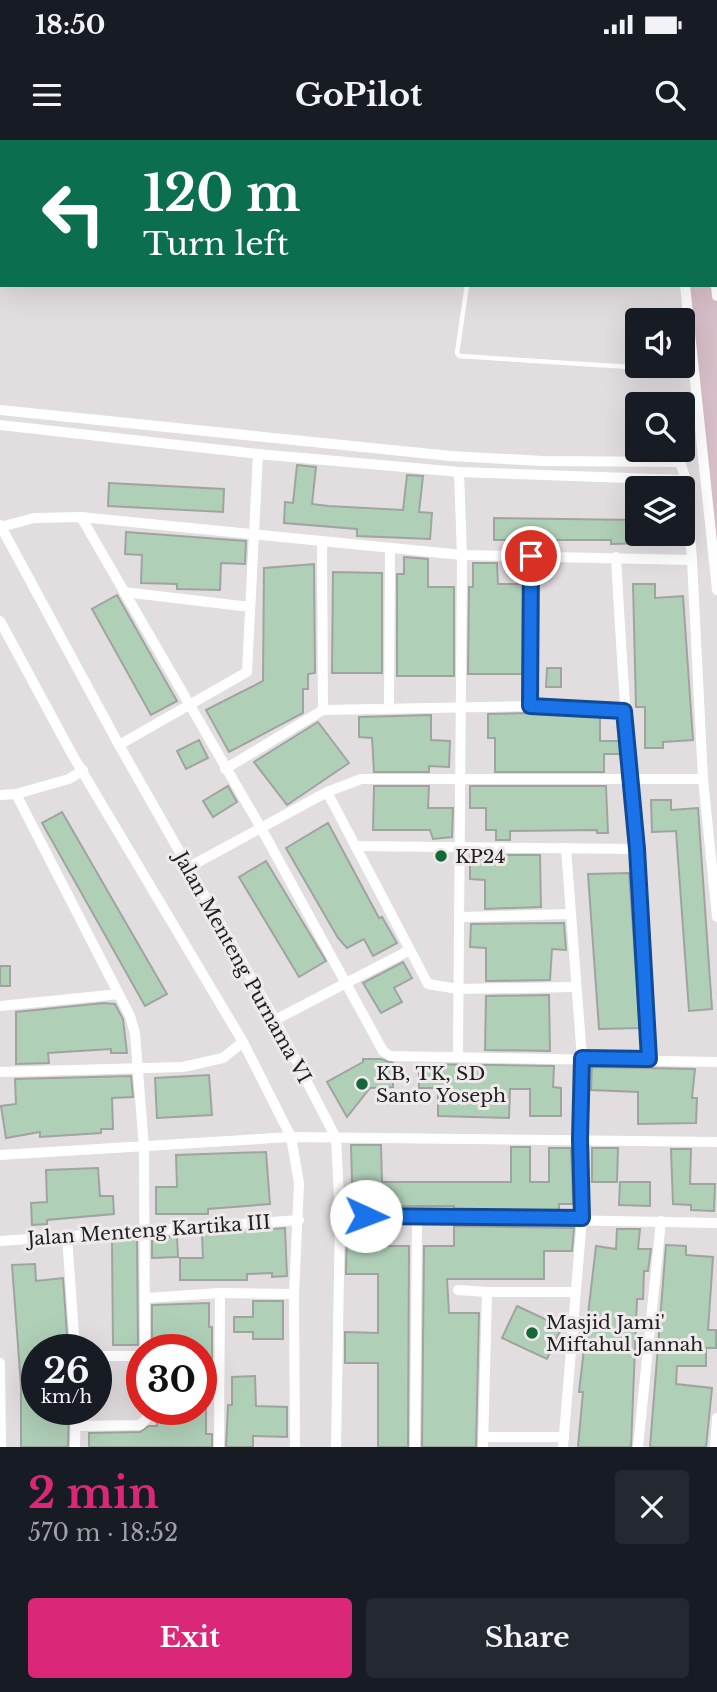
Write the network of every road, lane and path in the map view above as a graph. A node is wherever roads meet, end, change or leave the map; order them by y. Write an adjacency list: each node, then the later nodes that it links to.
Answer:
1 (467, 287): 4 (lane)
2 (685, 287): 3 (street)
3 (687, 308)
4 (625, 367)
5 (695, 378): 22 (street)
6 (0, 410): 10 (street)
7 (0, 425): 8 (street)
8 (258, 454): 9 (street); 14 (street)
9 (459, 472): 11 (street); 18 (street)
10 (685, 476)
11 (625, 478)
12 (81, 517): 13 (street); 14 (street); 23 (street)
13 (1, 526): 32 (street, Jalan Menteng Purnama VI)
14 (251, 534): 15 (street); 24 (street)
15 (322, 542): 17 (street); 30 (street)
16 (691, 546): 21 (street)
17 (390, 548): 18 (street); 29 (street)
18 (462, 555): 19 (street); 26 (street)
19 (531, 556): 20 (street); 27 (street)
20 (616, 557): 21 (street); 31 (street)
21 (692, 560): 37 (street)
22 (717, 590)
23 (124, 592): 24 (street); 28 (street)
24 (250, 607): 28 (street)
25 (0, 621): 34 (street, Jalan Menteng Purnama VI)
26 (460, 706): 27 (street); 29 (street); 35 (street)
27 (530, 706): 31 (street)
28 (188, 707): 32 (street); 33 (street)
29 (389, 708): 30 (street)
30 (323, 710): 33 (street)
31 (624, 711): 36 (street)
32 (119, 745): 46 (street, Jalan Menteng Purnama VI)
33 (225, 769): 41 (street)
34 (83, 770): 39 (street); 57 (street, Jalan Menteng Purnama VI)
35 (460, 777): 36 (street); 38 (street); 43 (street)
36 (628, 778): 37 (street); 45 (street)
37 (703, 779): 49 (street)
38 (327, 792): 41 (street); 42 (street)
39 (16, 794): 40 (street); 54 (street)
40 (0, 795)
41 (261, 828): 46 (street); 51 (street)
42 (355, 846): 43 (street); 50 (street)
43 (459, 848): 44 (street); 48 (street)
44 (566, 848): 45 (street); 47 (street)
45 (637, 849): 60 (street)
46 (190, 867): 56 (street, Jalan Menteng Purnama VI)
47 (570, 914): 48 (street); 52 (street)
48 (460, 917): 53 (street)
49 (717, 917)
50 (408, 951): 51 (street); 53 (street)
51 (346, 986): 56 (street); 58 (street)
52 (576, 987): 53 (street); 59 (street)
53 (458, 989): 58 (street)
54 (119, 994): 55 (street); 62 (street)
55 (0, 1006)
56 (275, 1020): 65 (street, Jalan Menteng Purnama VI)
57 (243, 1042): 62 (street); 64 (street, Jalan Menteng Purnama VI)
58 (458, 1055): 59 (street)
59 (582, 1058): 60 (street); 66 (street)
60 (649, 1059): 61 (street)
61 (717, 1062)
62 (138, 1068): 63 (street); 68 (street)
63 (0, 1072)
64 (295, 1138): 65 (street); 68 (street); 73 (street, Jalan Menteng Purnama VI)
65 (336, 1138): 66 (street); 70 (street, Jalan Menteng Purnama VI)
66 (580, 1139): 67 (street); 72 (street)
67 (717, 1142)
68 (144, 1148): 69 (street); 76 (street)
69 (0, 1154)
70 (340, 1216): 71 (street); 97 (street, Jalan Menteng Purnama VI)
71 (417, 1218): 72 (street); 98 (street)
72 (582, 1218): 74 (street); 81 (street)
73 (299, 1220): 76 (street, Jalan Menteng Kartika III); 83 (street, Jalan Menteng Purnama VI)
74 (661, 1221): 75 (street); 99 (street)
75 (717, 1223)
76 (146, 1230): 77 (street, Jalan Menteng Kartika III); 84 (street)
77 (67, 1236): 78 (street, Jalan Menteng Kartika III); 85 (street)
78 (0, 1241)
79 (458, 1290): 80 (street)
80 (486, 1292): 81 (street); 91 (street)
81 (575, 1292): 92 (street)
82 (220, 1293): 83 (street); 84 (street); 95 (street)
83 (294, 1294): 96 (street, Jalan Menteng Purnama VI)
84 (146, 1298): 86 (street)
85 (74, 1334)
86 (145, 1334)
87 (0, 1363): 93 (street)
88 (717, 1418): 100 (street)
89 (140, 1425): 90 (street)
90 (76, 1426): 94 (street)
91 (484, 1442): 92 (street)
92 (564, 1442)
93 (1, 1447)
94 (75, 1447)
95 (219, 1447)
96 (295, 1447)
97 (336, 1447)
98 (415, 1447)
99 (638, 1447)
100 (715, 1447)

